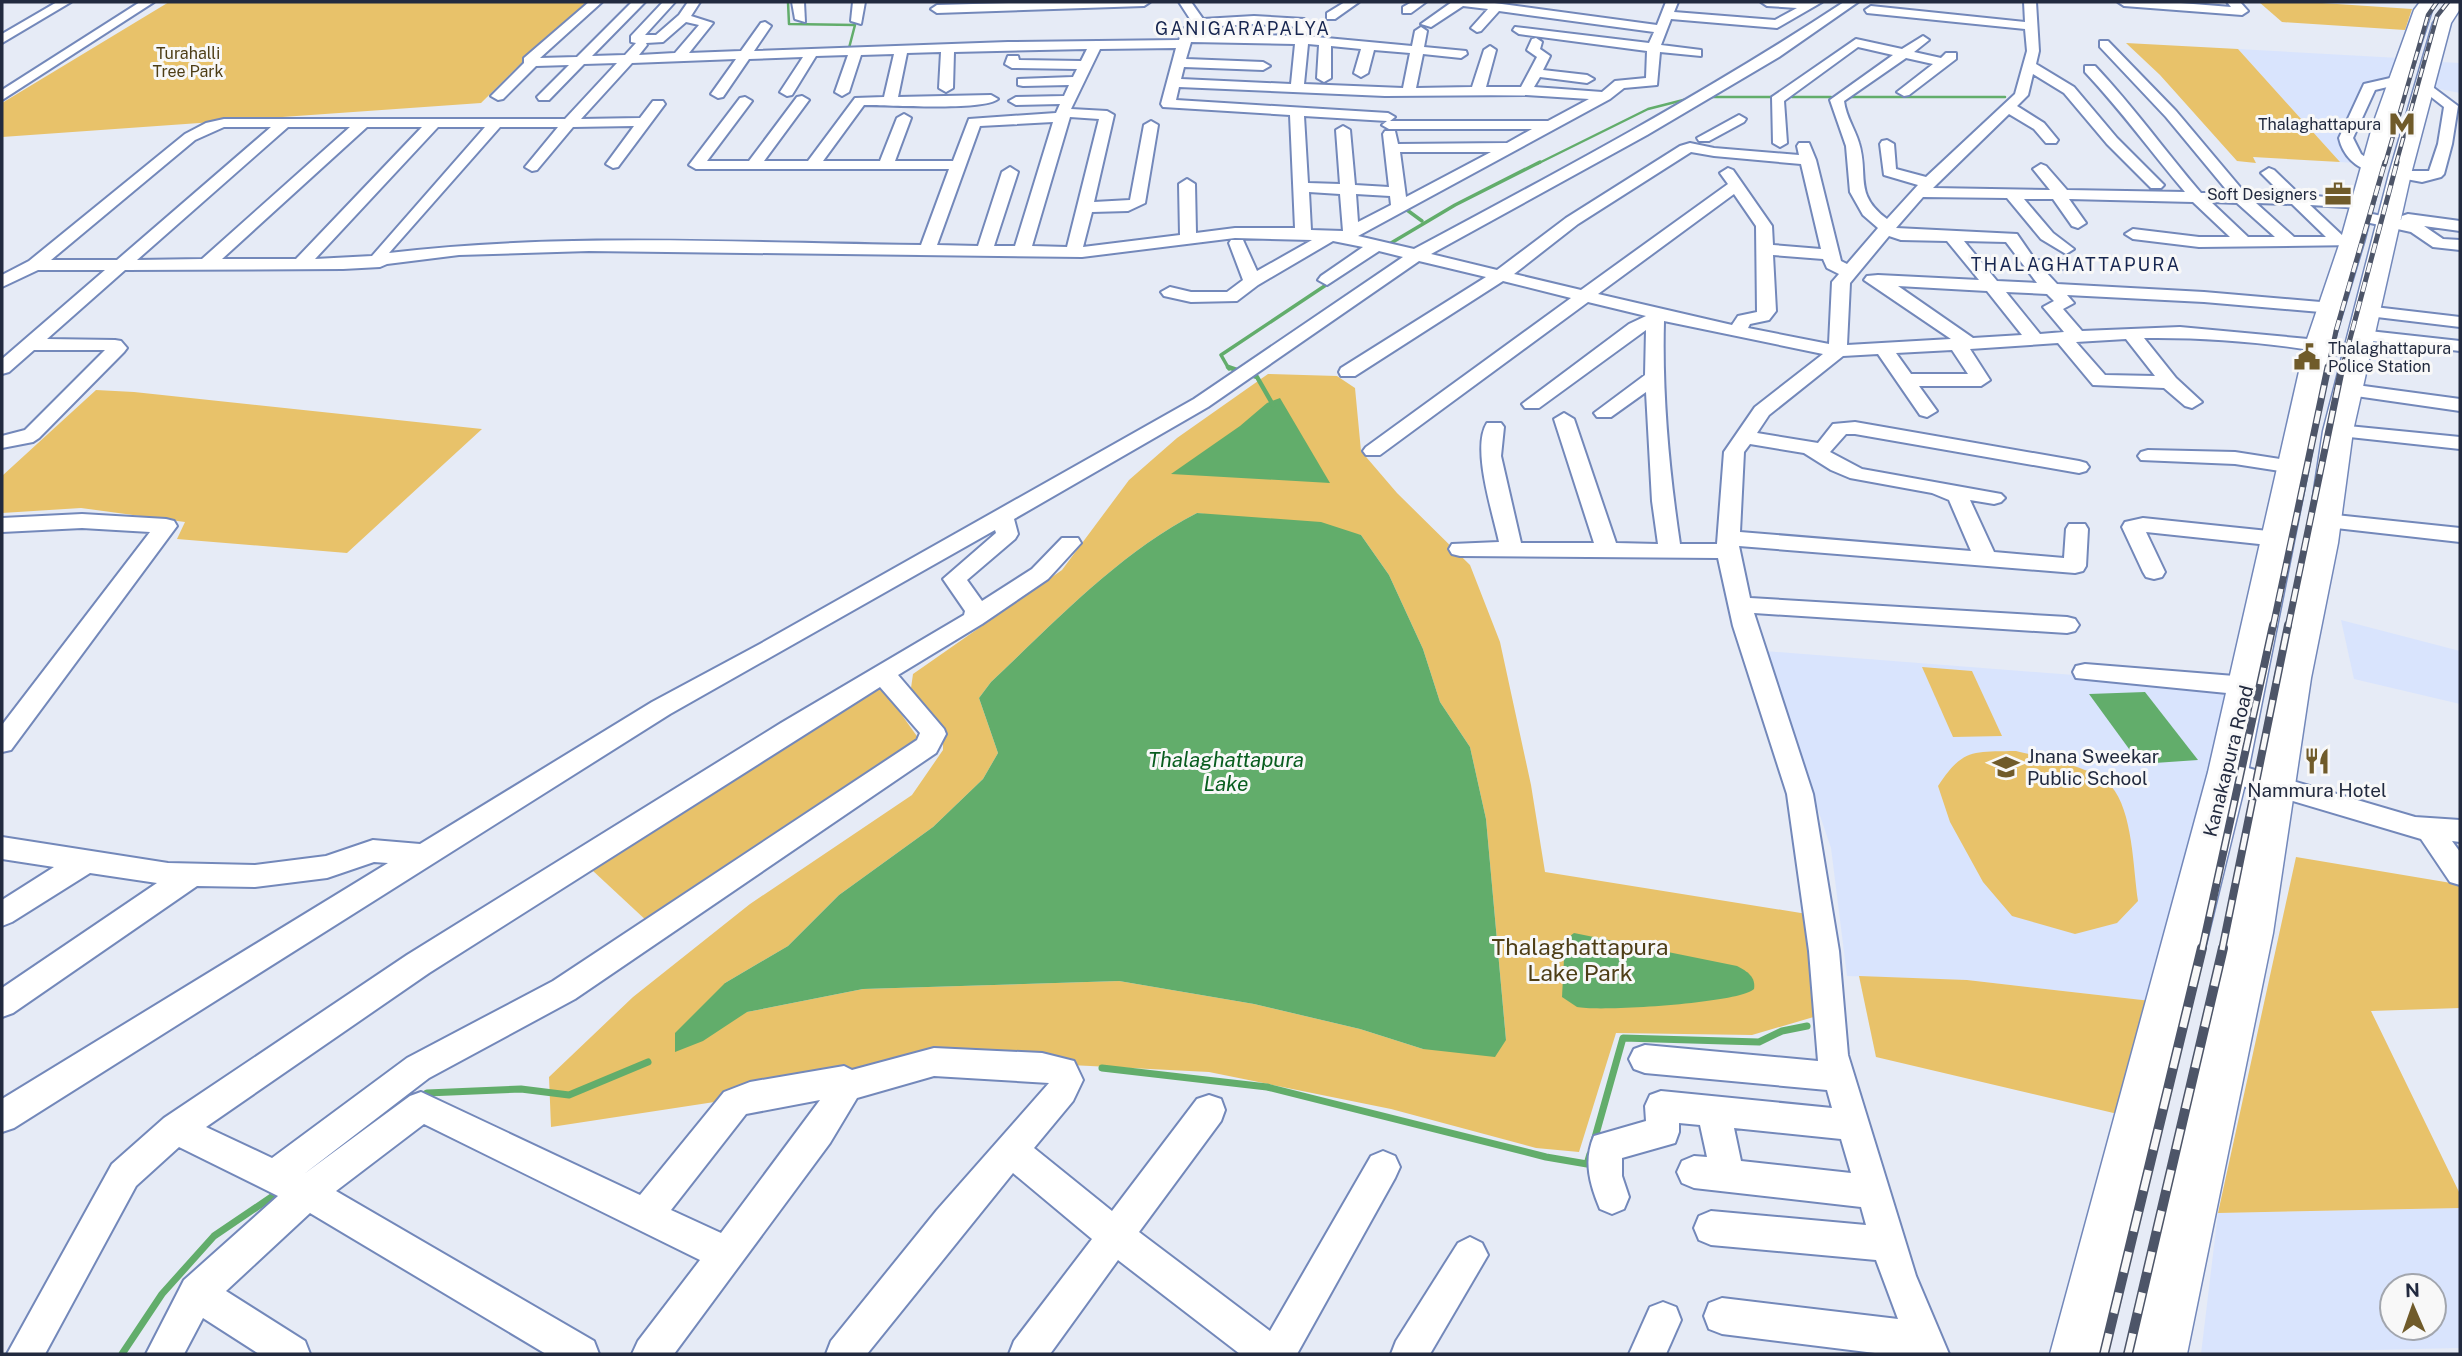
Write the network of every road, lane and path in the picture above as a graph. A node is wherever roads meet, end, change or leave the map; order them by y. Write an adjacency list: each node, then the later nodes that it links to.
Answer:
1 (65, 2): 49 (street)
2 (148, 2): 99 (street)
3 (596, 2): 75 (street)
4 (639, 2): 74 (street)
5 (669, 2): 31 (street)
6 (694, 2): 32 (street)
7 (798, 2): 33 (street)
8 (859, 2): 35 (street)
9 (1095, 2): 10 (street); 23 (street)
10 (1144, 2)
11 (1185, 2): 36 (street)
12 (1353, 2): 43 (street)
13 (1420, 2): 27 (street)
14 (1462, 2): 25 (street); 61 (street)
15 (1560, 2): 24 (street)
16 (1767, 2): 22 (street)
17 (1852, 2): 34 (street)
18 (1894, 2): 29 (street)
19 (2124, 2): 28 (street)
20 (2429, 2): 85 (highway, Kanakapura Road)
21 (2456, 2): 85 (highway, Kanakapura Road)
22 (1813, 3): 37 (street)
23 (1032, 4): 41 (street)
24 (1582, 5)
25 (1497, 6): 30 (street); 42 (street)
26 (1871, 9): 29 (street)
27 (1406, 10)
28 (2242, 11)
29 (2031, 14): 79 (street)
30 (1666, 15): 37 (street); 60 (street)
31 (656, 17): 32 (street); 32 (street)
32 (683, 18): 71 (street)
33 (801, 19)
34 (1825, 19): 38 (street); 125 (street)
35 (858, 21)
36 (1199, 23): 40 (street); 53 (street)
37 (1777, 24): 48 (street)
38 (1846, 24)
39 (765, 26): 70 (street)
40 (1304, 26): 43 (street); 50 (street)
41 (938, 28): 59 (street); 63 (street); 90 (street)
42 (1477, 28)
43 (1329, 29): 50 (street); 56 (street); 84 (street)
44 (1519, 30): 60 (street)
45 (1454, 36): 61 (street)
46 (1835, 36): 54 (street)
47 (1125, 37): 59 (street)
48 (1761, 38)
49 (2, 39)
50 (1300, 40): 53 (street); 91 (street)
51 (1923, 40): 67 (street)
52 (1536, 42): 83 (street)
53 (1185, 43): 55 (street); 65 (street); 77 (street)
54 (1856, 43): 67 (street); 127 (street)
55 (1096, 44): 59 (street); 78 (street)
56 (1368, 44): 61 (street); 82 (street)
57 (2104, 44): 158 (street)
58 (641, 45): 72 (street)
59 (1038, 46)
60 (1654, 47): 66 (street); 89 (street)
61 (1416, 49): 92 (street)
62 (1490, 50): 93 (street)
63 (901, 51): 64 (street); 106 (street)
64 (855, 52): 69 (street); 96 (street)
65 (1278, 52)
66 (1696, 52)
67 (1900, 53): 76 (street); 165 (street)
68 (1955, 53): 76 (street)
69 (811, 54): 70 (street); 95 (street)
70 (744, 56): 71 (street); 98 (street)
71 (678, 58): 72 (street)
72 (630, 59): 74 (street); 118 (street)
73 (1013, 59): 78 (street)
74 (583, 61): 75 (street); 102 (street)
75 (533, 62): 100 (street)
76 (1943, 62): 97 (street)
77 (1180, 63): 80 (street); 88 (street)
78 (1087, 65): 86 (street)
79 (2029, 65): 110 (street); 133 (street)
80 (1263, 66)
81 (2090, 69): 139 (street)
82 (1361, 73)
83 (1536, 73): 89 (street); 94 (street)
84 (1324, 78)
85 (2414, 79): 130 (street); 143 (highway, Kanakapura Road); 143 (street)
86 (1079, 81): 87 (street); 112 (street)
87 (1023, 82)
88 (1175, 83): 91 (street); 113 (street)
89 (1624, 83): 101 (street)
90 (946, 88)
91 (1297, 88): 111 (street)
92 (1409, 90): 93 (street); 111 (street)
93 (1478, 90): 94 (street)
94 (1526, 91): 101 (street)
95 (788, 92)
96 (842, 92)
97 (1904, 92)
98 (718, 94)
99 (2, 96)
100 (498, 96)
101 (1605, 96): 109 (street)
102 (544, 97)
103 (991, 99): 106 (street)
104 (802, 100): 135 (street)
105 (745, 101): 135 (street)
106 (890, 101): 136 (street)
107 (1016, 101): 112 (street)
108 (658, 104): 116 (street)
109 (1590, 104): 111 (street); 123 (street)
110 (2008, 107): 126 (street); 153 (street)
111 (1388, 109): 113 (street); 123 (street); 131 (street)
112 (1065, 110): 138 (street); 161 (street); 179 (street)
113 (1297, 112): 152 (street)
114 (904, 118): 137 (street)
115 (1739, 118): 125 (street)
116 (644, 122): 118 (street); 134 (street)
117 (496, 123): 118 (street); 121 (street); 183 (street)
118 (569, 123): 140 (street)
119 (283, 124): 120 (street); 184 (street); 189 (street)
120 (362, 124): 121 (street); 185 (street)
121 (433, 124): 186 (street)
122 (1151, 125): 161 (street)
123 (1550, 125): 129 (street)
124 (1343, 130): 154 (street)
125 (1695, 134): 127 (street); 132 (street); 142 (street); 181 (street); 192 (street)
126 (2051, 140)
127 (1780, 143): 132 (street)
128 (1887, 144): 153 (street)
129 (1509, 147): 131 (street); 160 (street)
130 (2453, 147): 143 (street)
131 (1392, 148): 160 (street)
132 (1809, 160): 148 (street)
133 (2132, 161): 139 (street); 151 (street)
134 (613, 164)
135 (753, 165): 136 (street)
136 (812, 165): 137 (street)
137 (886, 165): 138 (street)
138 (958, 165): 177 (street)
139 (2169, 165): 157 (street)
140 (532, 167)
141 (2041, 169): 156 (street)
142 (1726, 170): 145 (street); 150 (street)
143 (2387, 171): 163 (highway, Kanakapura Road)
144 (1010, 172): 178 (street)
145 (1751, 172)
146 (2269, 173): 159 (street)
147 (1788, 174): 148 (street)
148 (1813, 176): 182 (street)
149 (1187, 184): 170 (street)
150 (1737, 185): 176 (street); 200 (street)
151 (2155, 186)
152 (1300, 187): 154 (street); 166 (street)
153 (1924, 187): 155 (street); 165 (street)
154 (1348, 190): 160 (street); 169 (street)
155 (2012, 194): 156 (street); 187 (street)
156 (2061, 195): 157 (street); 162 (street)
157 (2196, 196): 158 (street); 171 (street)
158 (2241, 197): 159 (street); 173 (street)
159 (2297, 198): 163 (street); 163 (street)
160 (1398, 200): 169 (street)
161 (1085, 207): 180 (street)
162 (2078, 223)
163 (2366, 224): 164 (street); 173 (street); 175 (street); 204 (highway, Kanakapura Road)
164 (2460, 226)
165 (1887, 229): 167 (street); 191 (street)
166 (1303, 234): 169 (street); 170 (street)
167 (1951, 234): 187 (street); 197 (street)
168 (2133, 234): 171 (street)
169 (1341, 235): 174 (street); 195 (street)
170 (1188, 240): 180 (street)
171 (2244, 242): 173 (street)
172 (1237, 243): 195 (street)
173 (2291, 243)
174 (1376, 245): 181 (street); 193 (street)
175 (2460, 246)
176 (1766, 249): 182 (street); 205 (street)
177 (928, 251): 178 (street); 183 (street)
178 (984, 252): 179 (street)
179 (1022, 252): 180 (street)
180 (1074, 252)
181 (1416, 255): 192 (street); 240 (street)
182 (1832, 255): 191 (street)
183 (380, 262): 186 (street)
184 (123, 263): 185 (street); 189 (street); 210 (street)
185 (207, 264): 186 (street)
186 (301, 264)
187 (2030, 265): 198 (street)
188 (2, 267): 189 (street)
189 (29, 267): 190 (street); 196 (street)
190 (2, 274)
191 (1847, 274): 194 (street); 215 (street)
192 (1501, 275): 200 (street); 217 (street)
193 (1327, 280)
194 (1878, 280): 197 (street); 211 (street)
195 (1252, 281): 199 (street)
196 (2, 282)
197 (1994, 286): 198 (street); 209 (street)
198 (2051, 289): 204 (street); 207 (street)
199 (1170, 292)
200 (1584, 297): 201 (street); 234 (street)
201 (1655, 317): 205 (street); 218 (street); 223 (street)
202 (2240, 318): 208 (street)
203 (2460, 322): 204 (street)
204 (2353, 327): 212 (highway, Kanakapura Road); 213 (street); 221 (highway, Kanakapura Road)
205 (1737, 331): 215 (street)
206 (2131, 333): 207 (street); 208 (street); 220 (street)
207 (2070, 338): 209 (street); 220 (street)
208 (2255, 338): 212 (street)
209 (2036, 340): 211 (street)
210 (31, 344): 216 (street); 231 (street)
211 (1964, 345): 214 (street); 219 (street)
212 (2319, 345): 237 (highway, Kanakapura Road)
213 (2460, 346)
214 (1884, 349): 215 (street); 219 (street)
215 (1838, 351): 230 (street)
216 (2, 368)
217 (1348, 372)
218 (1654, 377): 226 (street); 251 (street)
219 (1906, 380): 225 (street)
220 (2169, 382): 222 (street)
221 (2349, 390): 224 (street); 229 (highway, Kanakapura Road)
222 (2192, 402)
223 (1532, 404)
224 (2460, 405)
225 (1927, 411)
226 (1604, 413)
227 (1564, 419): 250 (street)
228 (1494, 427): 249 (street)
229 (2338, 431): 232 (street); 241 (highway, Kanakapura Road)
230 (1745, 436): 233 (street); 247 (street)
231 (2, 442)
232 (2460, 443)
233 (1812, 449): 236 (street); 238 (street)
234 (1373, 451)
235 (2148, 456): 237 (street)
236 (2078, 467)
237 (2293, 467): 245 (highway, Kanakapura Road)
238 (1928, 486): 239 (street); 252 (street)
239 (1994, 498)
240 (1003, 516): 253 (street); 255 (street)
241 (2326, 522): 244 (street); 264 (highway, Kanakapura Road)
242 (2, 525): 262 (street)
243 (2077, 529): 252 (street)
244 (2460, 535)
245 (2278, 539): 254 (street); 261 (highway, Kanakapura Road)
246 (1070, 543): 257 (street)
247 (1728, 545): 251 (street); 252 (street); 256 (street)
248 (1460, 549): 249 (street)
249 (1511, 549): 250 (street)
250 (1607, 549): 251 (street)
251 (1670, 550)
252 (1986, 559)
253 (908, 570): 255 (street); 268 (street)
254 (2154, 572)
255 (954, 579): 257 (street)
256 (1740, 605): 258 (street); 275 (street)
257 (977, 615): 260 (street)
258 (2067, 625)
259 (2085, 672): 261 (street)
260 (882, 673): 281 (street); 284 (street)
261 (2247, 686): 263 (highway, Kanakapura Road)
262 (2, 743)
263 (2228, 772): 264 (street); 309 (highway, Kanakapura Road)
264 (2274, 786): 265 (street); 310 (highway, Kanakapura Road)
265 (2429, 829): 266 (street); 271 (street)
266 (2460, 831)
267 (2, 848): 269 (street)
268 (423, 855): 270 (street); 279 (street)
269 (87, 862): 270 (street); 272 (street)
270 (193, 874): 273 (street)
271 (2460, 874)
272 (2, 914)
273 (2, 1004)
274 (1645, 1059): 275 (street)
275 (1839, 1077): 280 (street)
276 (846, 1086): 282 (street); 288 (street); 292 (street)
277 (1209, 1110): 290 (street)
278 (1714, 1111): 280 (street); 285 (street); 287 (street)
279 (2, 1117)
280 (1853, 1125): 285 (street)
281 (176, 1129): 284 (street); 298 (street)
282 (1011, 1150): 290 (street); 303 (street)
283 (1383, 1167): 306 (street)
284 (274, 1177): 286 (street)
285 (1873, 1192): 291 (street)
286 (307, 1193): 288 (street); 294 (street); 301 (street)
287 (1612, 1197)
288 (645, 1214): 292 (street)
289 (1711, 1228): 291 (street)
290 (1114, 1235): 304 (street); 305 (street)
291 (1889, 1244): 297 (street)
292 (726, 1254): 302 (street)
293 (1470, 1255): 307 (street)
294 (197, 1293): 299 (street); 300 (street)
295 (1722, 1317): 297 (street)
296 (1663, 1320): 308 (street)
297 (1928, 1348)
298 (24, 1354)
299 (164, 1354)
300 (292, 1354)
301 (581, 1354)
302 (651, 1354)
303 (844, 1354)
304 (1027, 1354)
305 (1269, 1354)
306 (1277, 1354)
307 (1409, 1354)
308 (1647, 1354)
309 (2078, 1354)
310 (2159, 1354)

